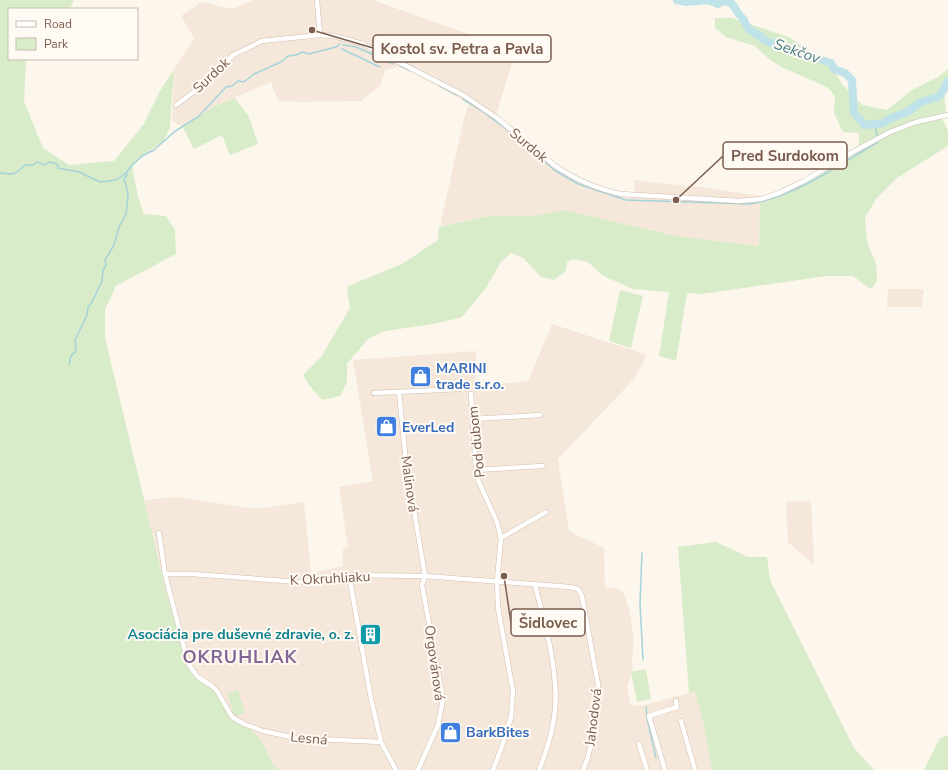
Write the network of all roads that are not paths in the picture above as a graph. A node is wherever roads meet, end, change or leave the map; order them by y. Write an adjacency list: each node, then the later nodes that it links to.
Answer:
1 (317, 0): 2 (street)
2 (320, 35): 3 (street, Surdok); 4 (street, Surdok)
3 (176, 105)
4 (948, 114)
5 (460, 389): 6 (street)
6 (400, 392): 7 (street); 18 (street, Malinová)
7 (374, 393)
8 (471, 394): 10 (street, Pod dubom)
9 (540, 415): 10 (street)
10 (473, 419): 12 (street, Pod dubom)
11 (542, 466): 12 (street)
12 (476, 470): 15 (street, Pod dubom)
13 (546, 512): 15 (street)
14 (159, 533): 16 (street)
15 (501, 538): 19 (street, Pod dubom)
16 (165, 574): 17 (street, K Okruhliaku); 23 (street, Lesná)
17 (349, 575): 18 (street, K Okruhliaku); 23 (street)
18 (425, 576): 19 (street, K Okruhliaku); 26 (street, Orgovánová)
19 (496, 581): 20 (street, K Okruhliaku); 27 (street, Pod dubom)
20 (535, 585): 28 (street); 29 (street, Jahodová)
21 (676, 701): 31 (street)
22 (681, 721): 32 (street)
23 (381, 742): 25 (street)
24 (639, 744): 30 (street)
25 (396, 770)
26 (418, 770)
27 (493, 770)
28 (539, 770)
29 (583, 770)
30 (647, 770)
31 (665, 770)
32 (695, 770)

